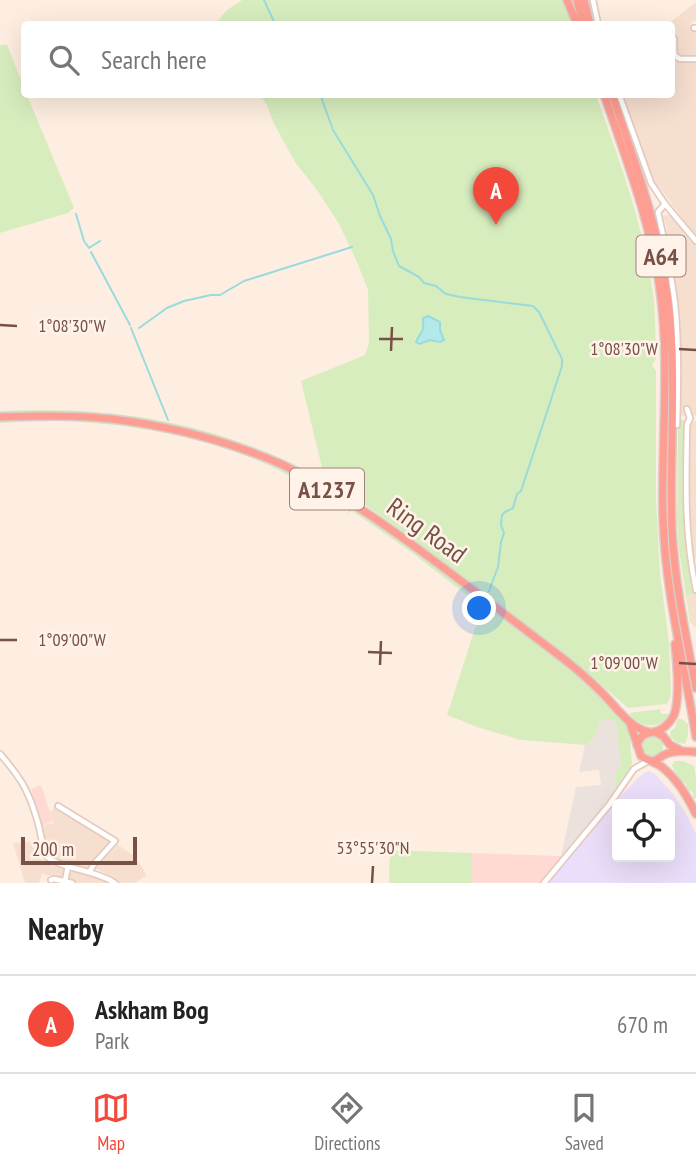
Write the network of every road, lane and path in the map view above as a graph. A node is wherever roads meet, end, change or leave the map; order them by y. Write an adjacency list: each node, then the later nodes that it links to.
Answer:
1 (567, 0): 5 (highway)
2 (577, 0): 6 (highway)
3 (584, 0): 7 (highway)
4 (593, 0): 8 (street)
5 (576, 21)
6 (582, 21)
7 (589, 21)
8 (597, 21)
9 (675, 56): 10 (street)
10 (696, 59)
11 (605, 98): 23 (highway, A64)
12 (613, 98): 24 (highway, A64)
13 (620, 98): 14 (street)
14 (665, 204): 15 (street); 18 (street)
15 (696, 241)
16 (687, 410): 19 (street)
17 (0, 417): 25 (highway, Ring Road / A1237)
18 (677, 418): 19 (street); 20 (street)
19 (690, 418): 21 (street)
20 (677, 425)
21 (694, 562): 22 (street)
22 (696, 590)
23 (675, 622): 26 (highway); 27 (highway, A64)
24 (696, 688)
25 (629, 722): 26 (highway, Ring Road / A1237); 29 (highway, Ring Road / A1237)
26 (651, 732): 28 (highway); 29 (highway)
27 (696, 737)
28 (666, 742): 30 (highway); 33 (highway)
29 (638, 748): 34 (highway); 35 (street)
30 (682, 751): 31 (highway); 33 (highway)
31 (696, 752)
32 (0, 754): 38 (street)
33 (664, 754): 34 (highway)
34 (651, 761): 35 (street); 37 (highway)
35 (634, 769): 44 (street)
36 (58, 806): 39 (street)
37 (696, 814)
38 (68, 866): 39 (street); 41 (street)
39 (90, 871): 43 (street)
40 (51, 880): 41 (street)
41 (65, 881): 42 (street)
42 (72, 883)
43 (115, 883)
44 (544, 883)

